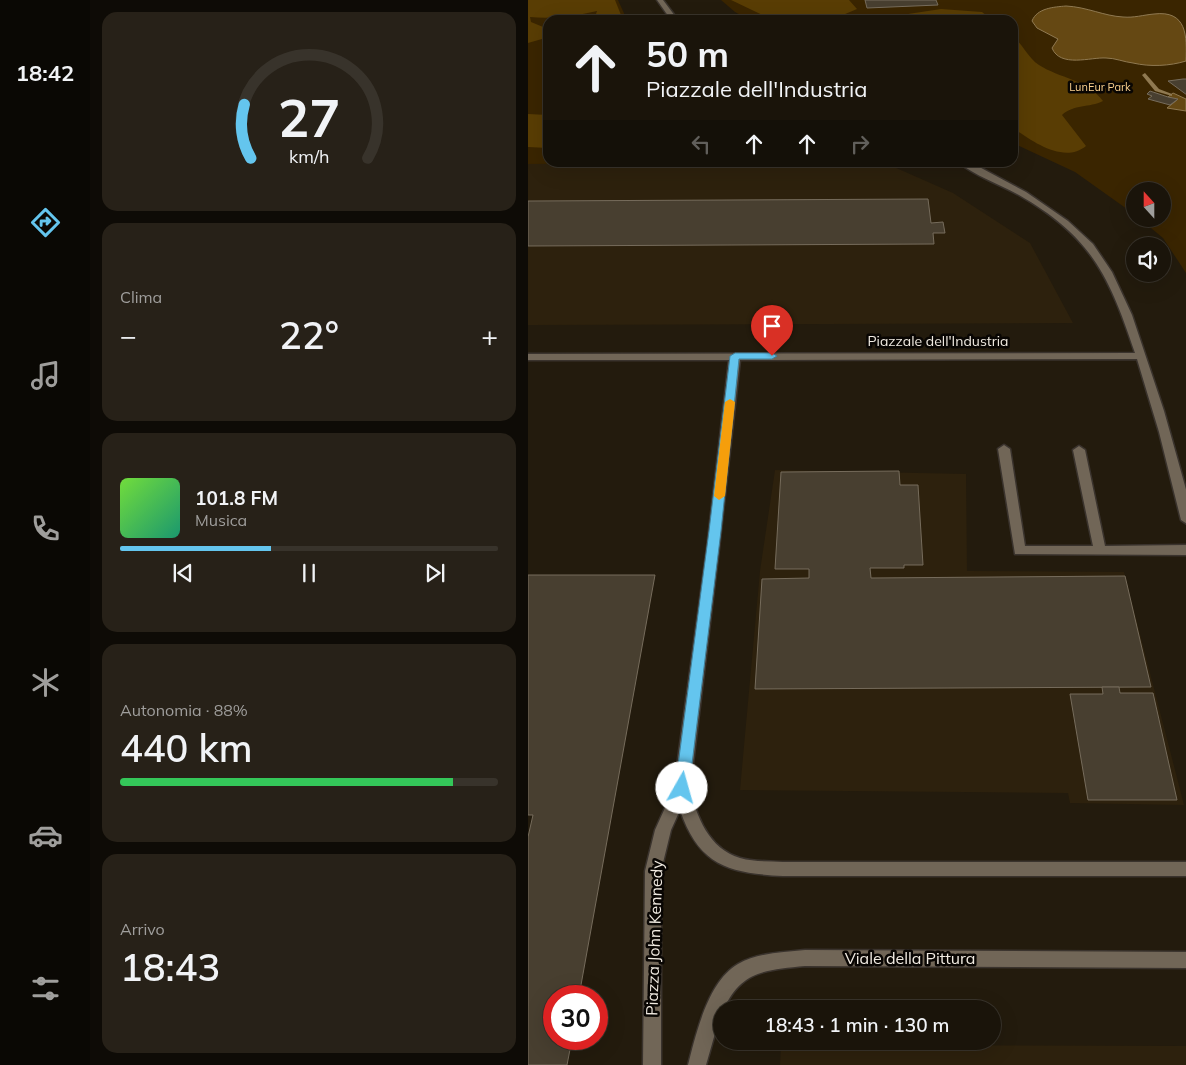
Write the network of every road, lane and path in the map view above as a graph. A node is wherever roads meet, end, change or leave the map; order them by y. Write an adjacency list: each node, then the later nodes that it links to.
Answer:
1 (660, 0): 2 (street)
2 (672, 15)
3 (971, 167): 5 (street)
4 (735, 356): 5 (street, Piazzale dell'Industria); 6 (street, Piazzale dell'Industria); 12 (street, Piazza John Kennedy)
5 (1141, 356): 9 (street)
6 (528, 357)
7 (1004, 449): 11 (street)
8 (1079, 450): 11 (street)
9 (1186, 520)
10 (1186, 550): 11 (street)
11 (1100, 551)
12 (682, 788): 13 (street); 15 (street, Piazza John Kennedy)
13 (1186, 869)
14 (1186, 960): 16 (street, Viale della Pittura)
15 (652, 1065)
16 (697, 1065)

